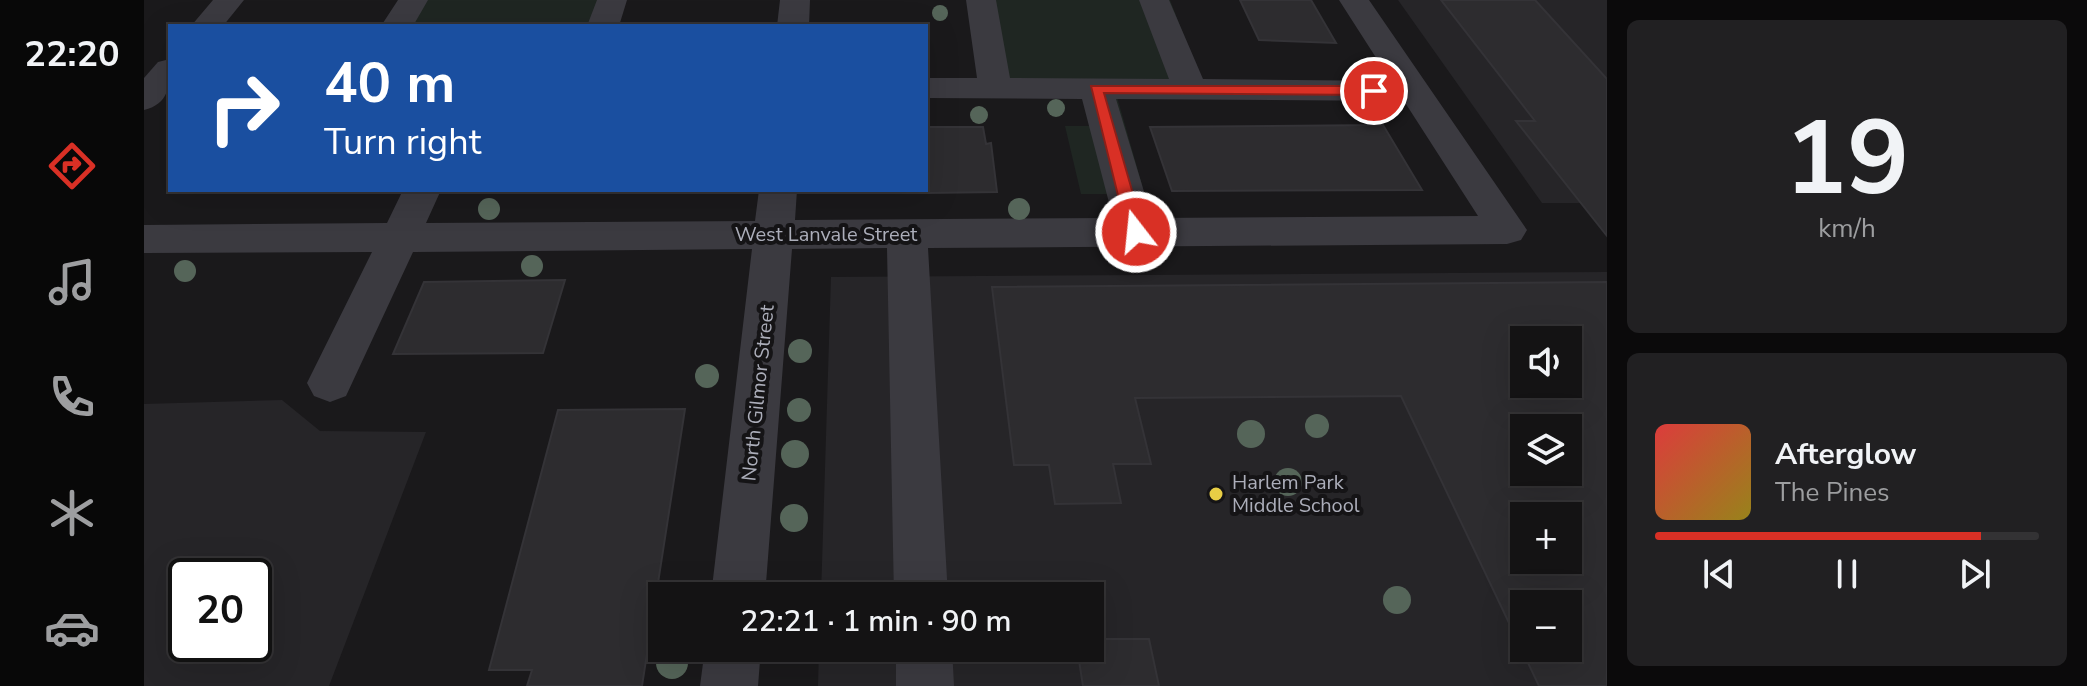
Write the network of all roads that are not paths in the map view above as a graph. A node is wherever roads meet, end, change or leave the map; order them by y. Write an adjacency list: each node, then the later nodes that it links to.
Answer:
1 (229, 0): 8 (street)
2 (413, 0): 9 (street)
3 (612, 0): 10 (street)
4 (795, 0): 11 (street)
5 (981, 0): 14 (street)
6 (1154, 0): 16 (street)
7 (1354, 0): 17 (street)
8 (209, 24)
9 (398, 24)
10 (604, 24)
11 (793, 24)
12 (168, 71): 18 (street)
13 (928, 88): 14 (street)
14 (995, 89): 15 (street)
15 (1096, 89): 16 (street); 21 (street)
16 (1190, 89): 17 (street)
17 (1414, 91): 21 (street, West Lanvale Street)
18 (144, 99)
19 (421, 192): 23 (street)
20 (776, 212): 22 (street, West Lanvale Street); 23 (street, West Lanvale Street); 26 (street, North Gilmor Street)
21 (1136, 232): 22 (street, West Lanvale Street)
22 (907, 234): 27 (street)
23 (399, 238): 24 (street, West Lanvale Street); 25 (street)
24 (144, 239)
25 (330, 383)
26 (739, 582)
27 (920, 582)
28 (732, 662): 30 (street)
29 (924, 662): 31 (street)
30 (729, 686)
31 (925, 686)

